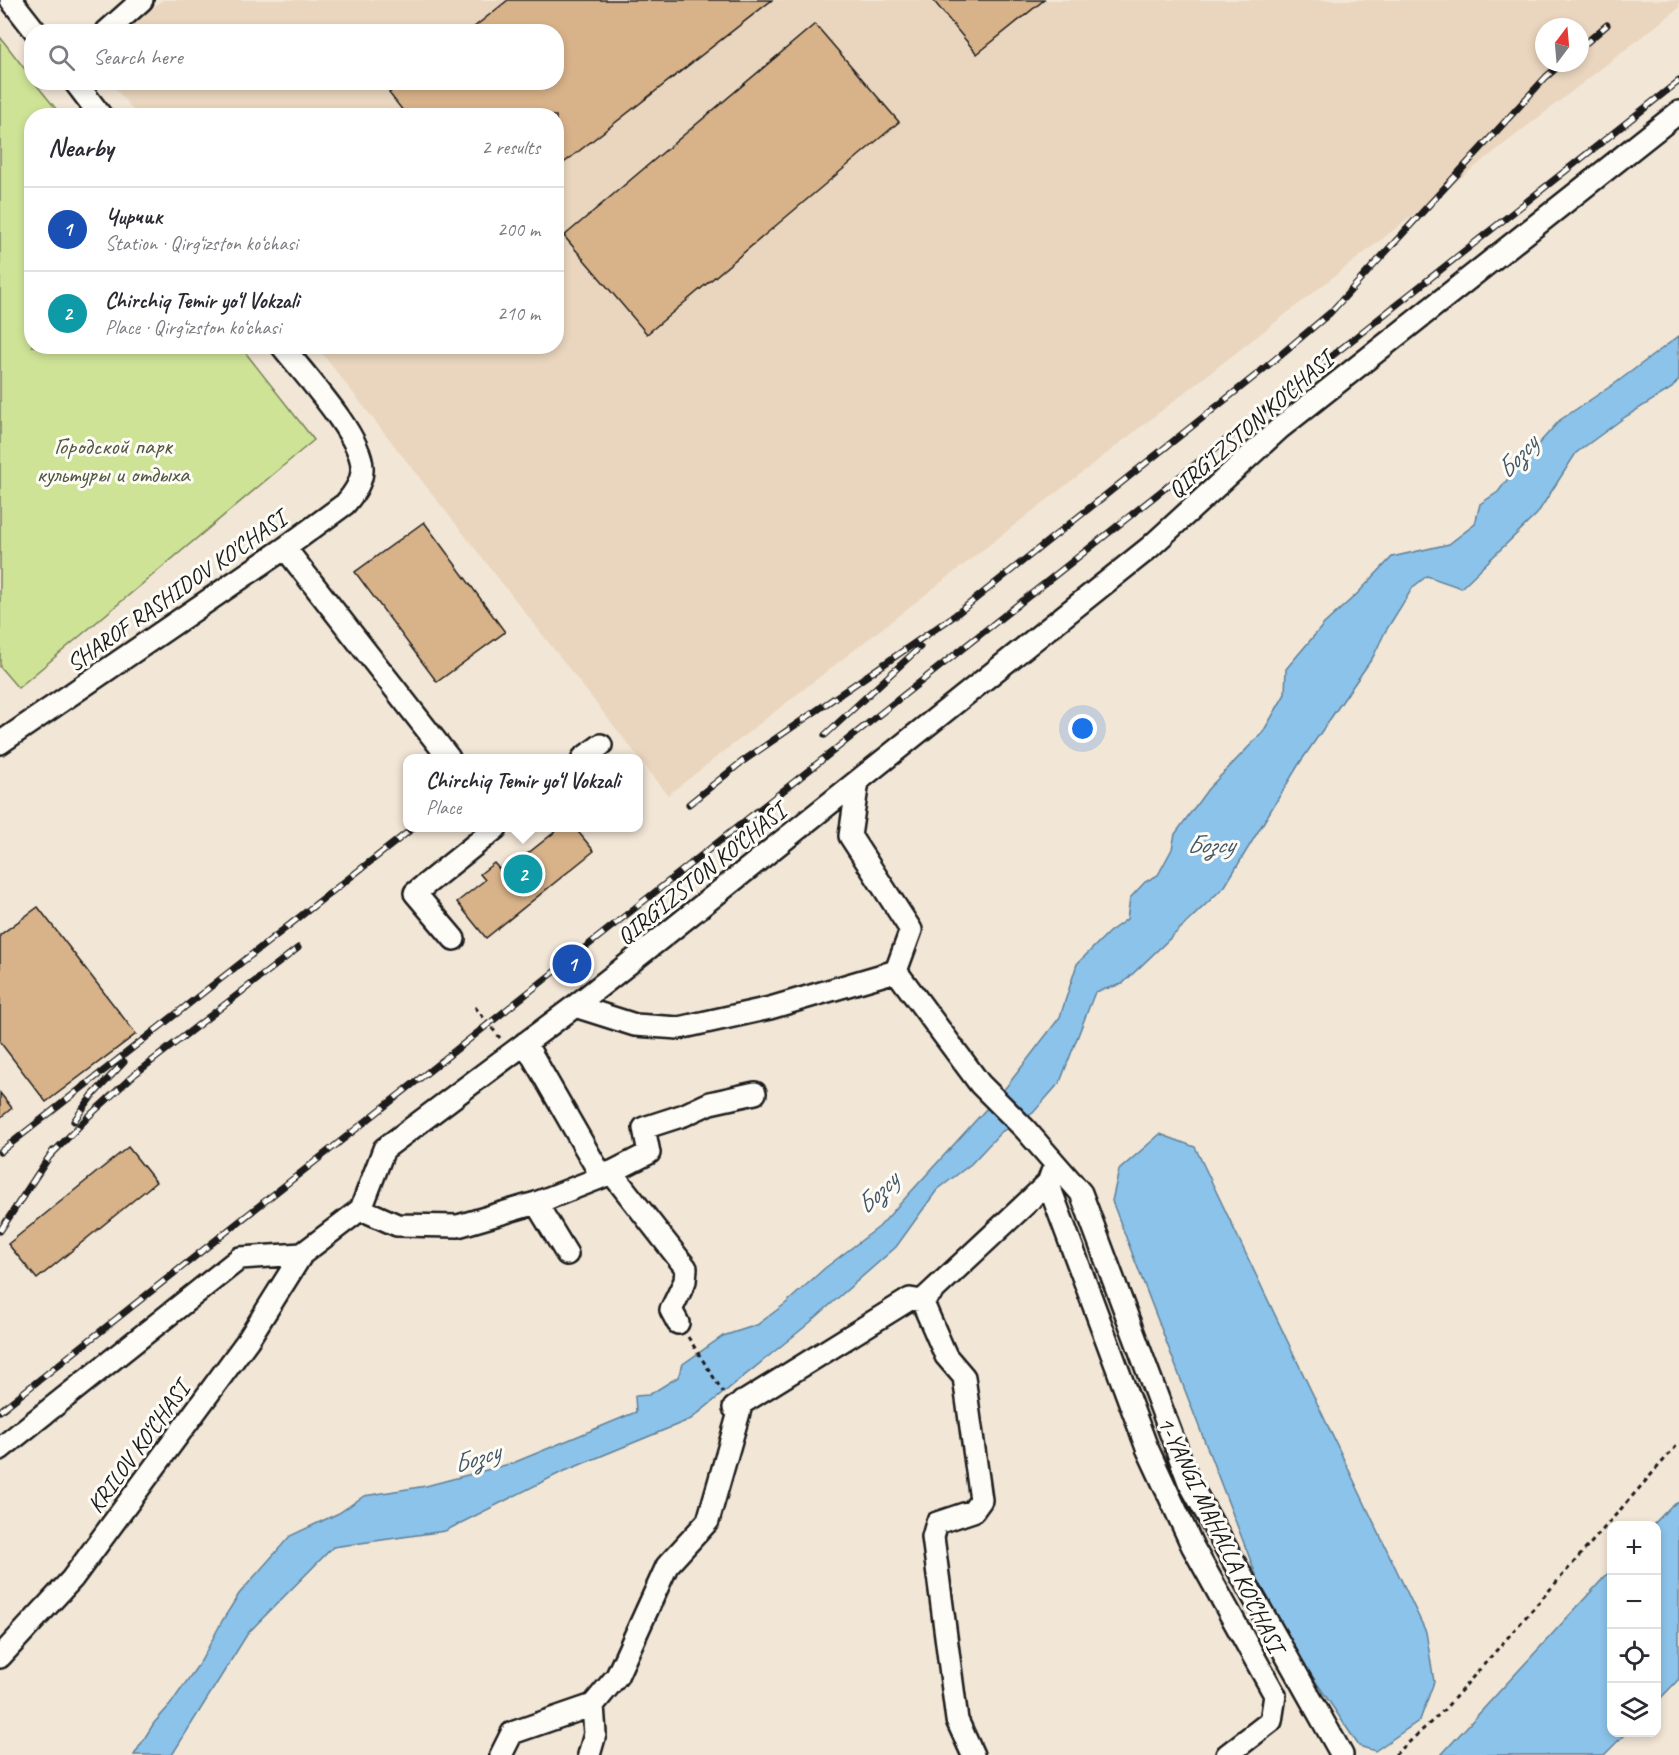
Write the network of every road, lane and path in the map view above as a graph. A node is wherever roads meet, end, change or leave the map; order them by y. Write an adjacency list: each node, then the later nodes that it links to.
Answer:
1 (11, 0): 3 (street)
2 (142, 0): 4 (street)
3 (30, 24)
4 (115, 24)
5 (81, 90): 6 (street)
6 (95, 108)
7 (1679, 112): 14 (street, QIRG‘IZSTON KO‘CHASI)
8 (288, 354): 9 (street, SHAROF RASHIDOV KO'CHASI)
9 (285, 548): 10 (street, SHAROF RASHIDOV KO'CHASI); 12 (street)
10 (0, 743)
11 (601, 745): 13 (street)
12 (446, 754)
13 (590, 754)
14 (858, 780): 17 (street); 18 (street, QIRG‘IZSTON KO‘CHASI)
15 (491, 832): 16 (street)
16 (454, 939)
17 (896, 971): 18 (street); 22 (street)
18 (575, 1006): 20 (street, QIRG‘IZSTON KO‘CHASI)
19 (475, 1007): 20 (path)
20 (519, 1048): 23 (street); 25 (street, QIRG‘IZSTON KO‘CHASI)
21 (755, 1093): 23 (street)
22 (1052, 1173): 28 (street); 38 (street, 1-YANGI MAHALLA KO‘CHASI); 39 (street)
23 (606, 1174): 24 (street); 29 (street)
24 (536, 1203): 25 (street); 27 (street)
25 (361, 1209): 26 (street)
26 (302, 1254): 32 (street); 33 (street, KRILOV KO‘CHASI)
27 (567, 1254)
28 (922, 1301): 30 (street); 37 (street)
29 (678, 1323): 30 (path)
30 (738, 1405): 34 (street)
31 (1679, 1443): 40 (path)
32 (0, 1449)
33 (0, 1657)
34 (593, 1705): 35 (street); 36 (street)
35 (501, 1755)
36 (589, 1755)
37 (973, 1755)
38 (1227, 1755)
39 (1342, 1755)
40 (1395, 1755)

